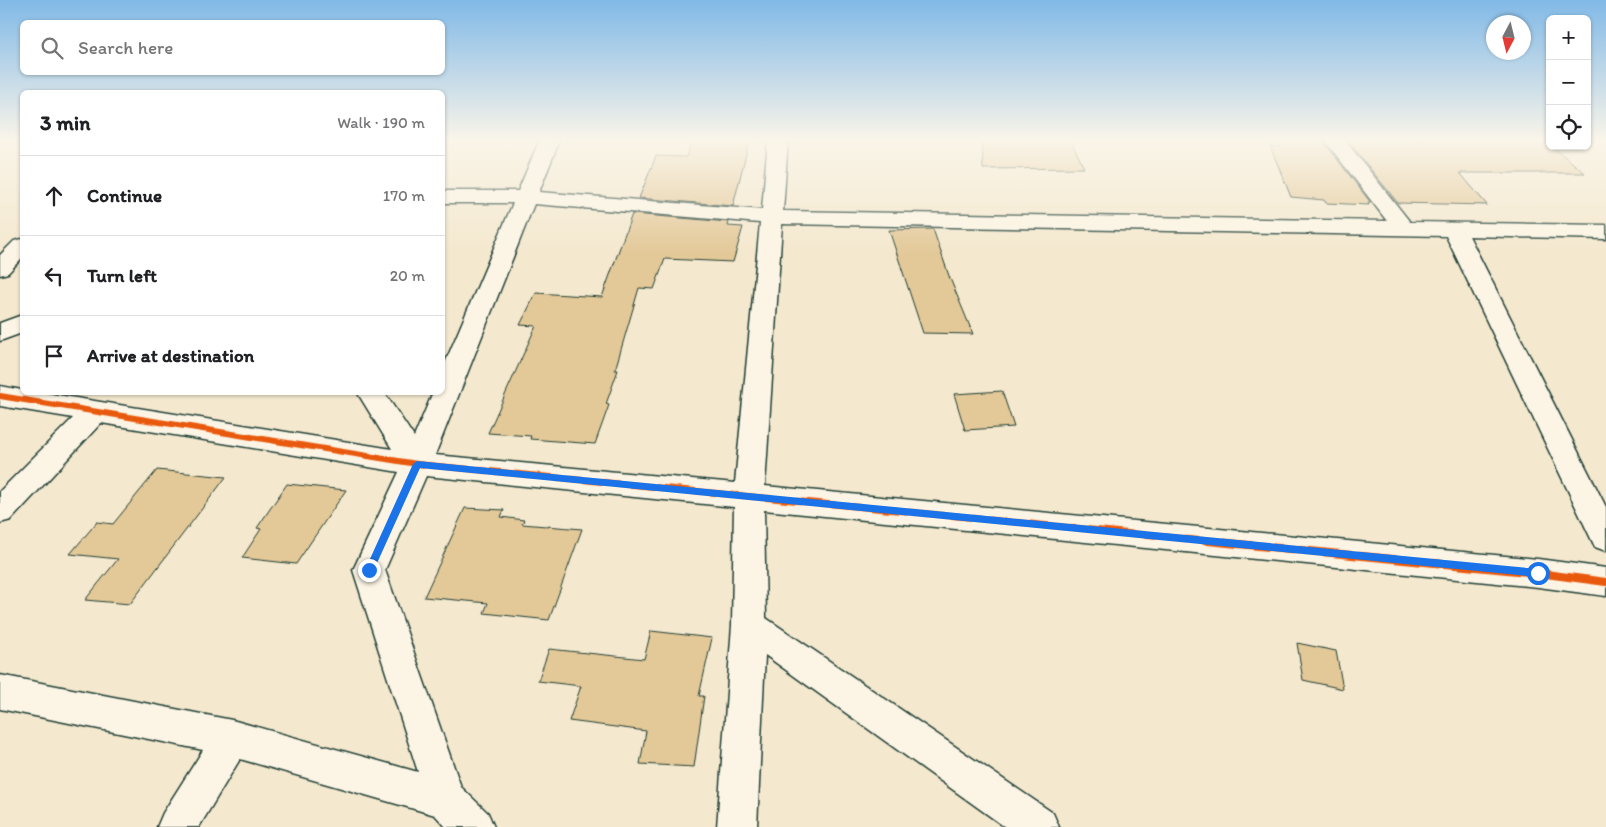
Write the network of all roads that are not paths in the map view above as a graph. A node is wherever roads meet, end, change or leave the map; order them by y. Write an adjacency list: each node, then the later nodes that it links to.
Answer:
1 (534, 178): 5 (street)
2 (775, 178): 7 (street)
3 (1364, 178): 8 (street)
4 (445, 197): 5 (street)
5 (526, 197): 6 (street); 7 (street); 18 (street)
6 (445, 211)
7 (772, 217): 8 (street); 19 (street)
8 (1405, 230): 9 (street)
9 (1455, 231): 10 (street); 21 (street)
10 (1606, 232)
11 (20, 248): 12 (street)
12 (0, 268)
13 (20, 325): 14 (street)
14 (0, 333)
15 (372, 395): 18 (street)
16 (0, 396): 17 (street)
17 (95, 412): 18 (street); 20 (street)
18 (417, 464): 19 (street); 26 (street)
19 (749, 498): 22 (street); 23 (street)
20 (0, 511)
21 (1606, 538)
22 (1606, 582)
23 (749, 625): 29 (street); 30 (street)
24 (0, 692): 25 (street)
25 (232, 738): 26 (street); 27 (street)
26 (446, 799): 28 (street)
27 (177, 827)
28 (474, 827)
29 (736, 827)
30 (1039, 827)

